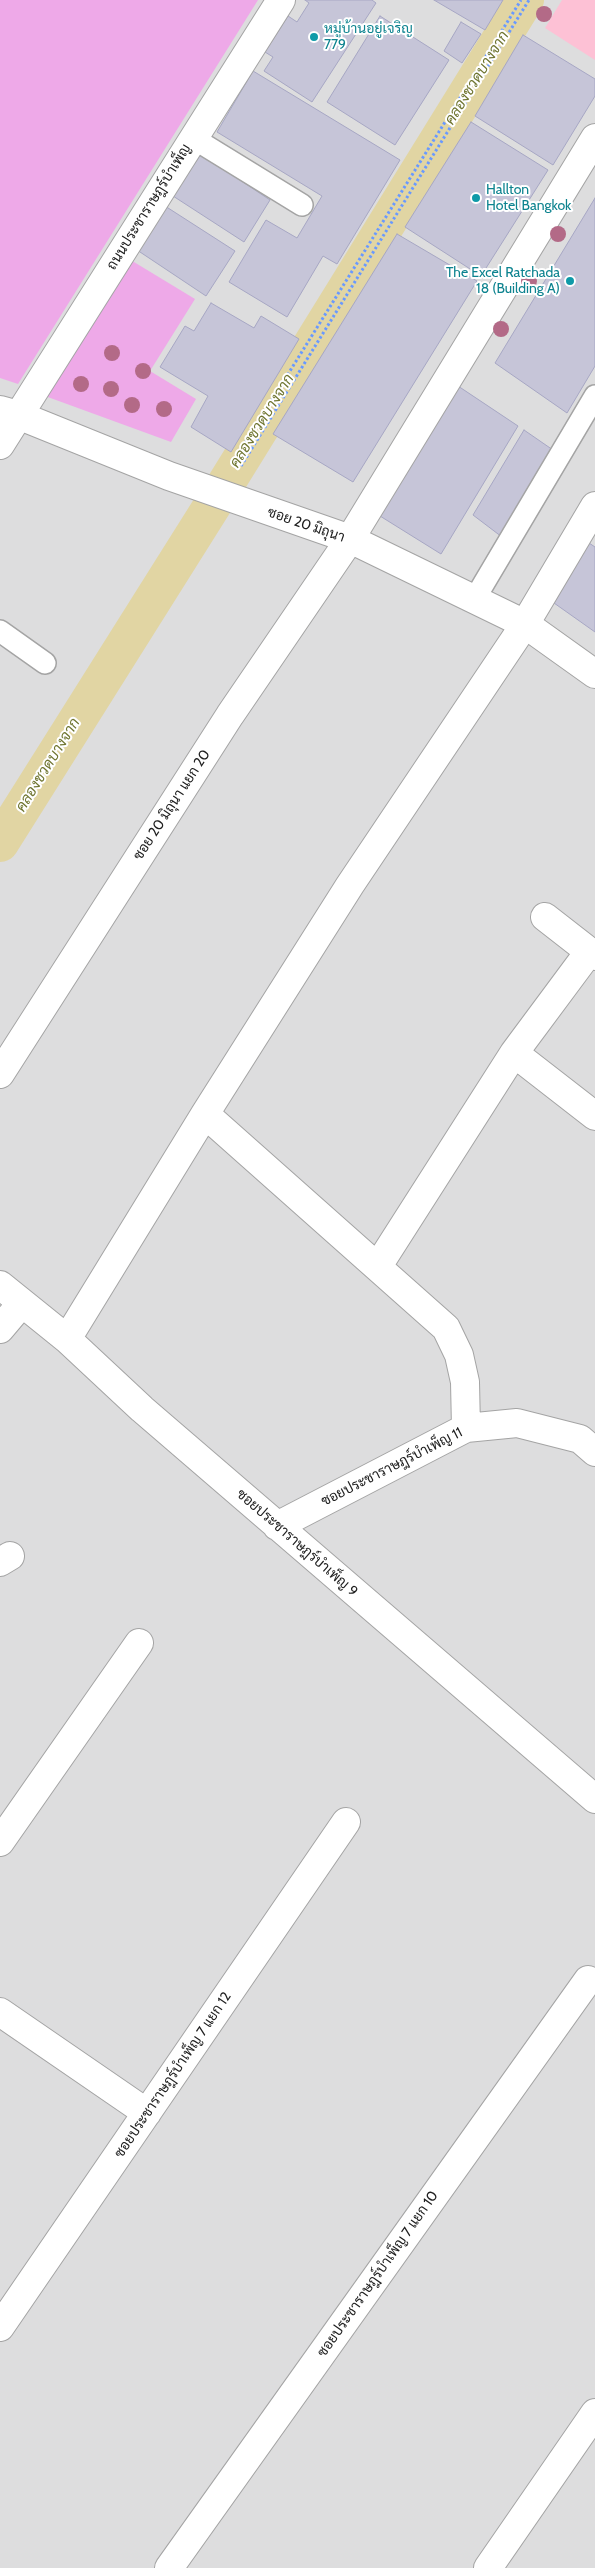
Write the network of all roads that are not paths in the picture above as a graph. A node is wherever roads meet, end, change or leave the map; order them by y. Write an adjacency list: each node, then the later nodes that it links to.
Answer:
1 (280, 0): 2 (street, ถนนประชาราษฎร์บำเพ็ญ)
2 (193, 138): 4 (lane); 6 (street, ถนนประชาราษฎร์บำเพ็ญ)
3 (595, 138): 9 (street, ซอย 20 มิถุนา แยก 20)
4 (302, 205)
5 (595, 396): 10 (lane)
6 (9, 413): 7 (street, ถนนประชาราษฎร์บำเพ็ญ); 9 (street, ซอย 20 มิถุนา)
7 (0, 445)
8 (595, 506): 11 (street)
9 (350, 539): 10 (street, ซอย 20 มิถุนา); 18 (street, ซอย 20 มิถุนา แยก 20)
10 (474, 600): 11 (street, ซอย 20 มิถุนา)
11 (525, 624): 14 (street, ซอย 20 มิถุนา); 19 (street)
12 (0, 631): 13 (lane)
13 (46, 663)
14 (595, 674)
15 (545, 917): 16 (street)
16 (592, 954): 17 (street)
17 (514, 1053): 20 (street); 21 (street)
18 (0, 1074)
19 (205, 1114): 21 (street); 25 (street)
20 (595, 1116)
21 (378, 1266): 26 (street)
22 (0, 1285): 23 (street, ซอยประชาราษฎร์บำเพ็ญ 9)
23 (22, 1303): 24 (street); 25 (street, ซอยประชาราษฎร์บำเพ็ญ 9)
24 (0, 1329)
25 (67, 1339): 28 (street, ซอยประชาราษฎร์บำเพ็ญ 9)
26 (466, 1428): 27 (street, ซอยประชาราษฎร์บำเพ็ญ 11); 28 (street, ซอยประชาราษฎร์บำเพ็ญ 11)
27 (595, 1452)
28 (277, 1526): 30 (street, ซอยประชาราษฎร์บำเพ็ญ 9)
29 (139, 1643): 32 (street)
30 (595, 1799)
31 (346, 1822): 35 (street, ซอยประชาราษฎร์บำเพ็ญ 7 แยก 12)
32 (0, 1842)
33 (588, 1980): 38 (street, ซอยประชาราษฎร์บำเพ็ญ 7 แยก 10)
34 (0, 2012): 35 (street)
35 (147, 2113): 36 (street, ซอยประชาราษฎร์บำเพ็ญ 7 แยก 12)
36 (0, 2327)
37 (595, 2413): 39 (street)
38 (169, 2568)
39 (488, 2568)

